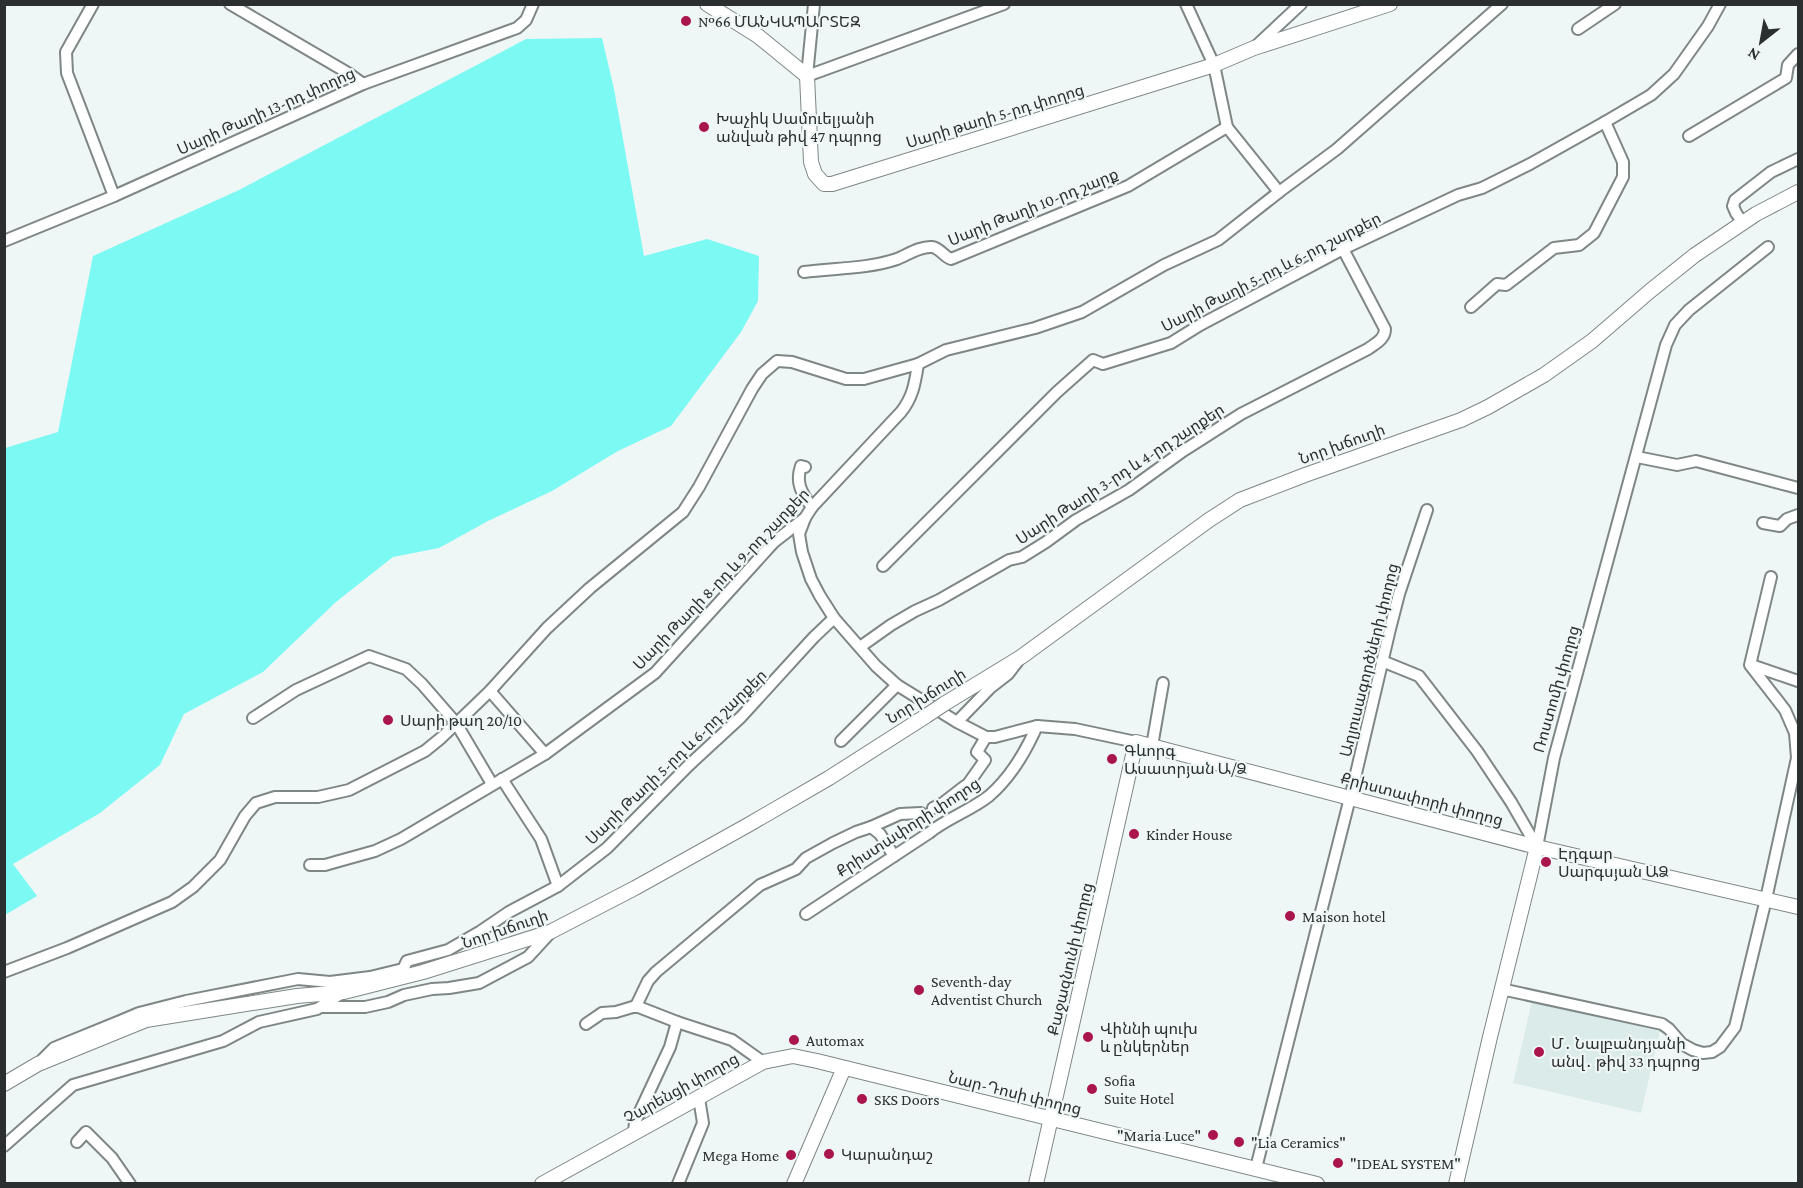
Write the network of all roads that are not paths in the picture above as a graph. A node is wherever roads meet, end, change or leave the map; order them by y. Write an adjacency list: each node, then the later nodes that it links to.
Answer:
1 (93, 4): 25 (street)
2 (230, 4): 18 (street)
3 (533, 4): 18 (street, Սարի Թաղի 13-րդ փողոց)
4 (707, 4): 17 (main road)
5 (814, 4): 17 (street)
6 (1004, 4): 17 (street)
7 (1186, 4): 16 (street)
8 (1301, 4): 14 (street)
9 (1390, 4): 14 (main road)
10 (1502, 4): 23 (street)
11 (1615, 4): 13 (street)
12 (1720, 4): 19 (street, Սարի Թաղի 5-րդ և 6-րդ շարքեր)
13 (1578, 29)
14 (1254, 48): 16 (main road)
15 (1798, 54): 21 (street)
16 (1214, 65): 17 (main road, Սարի թաղի 5-րդ փողոց); 20 (street)
17 (807, 76)
18 (363, 84): 25 (street, Սարի Թաղի 13-րդ փողոց)
19 (1605, 122): 29 (street, Սարի Թաղի 5-րդ և 6-րդ շարքեր); 31 (street)
20 (1227, 127): 23 (street); 30 (street, Սարի Թաղի 10-րդ շարք)
21 (1689, 136)
22 (1798, 159): 26 (street)
23 (1279, 192): 32 (street)
24 (1798, 192): 26 (main road, Նոր խճուղի)
25 (114, 196): 27 (street, Սարի Թաղի 13-րդ փողոց)
26 (1743, 222): 45 (main road, Նոր խճուղի)
27 (4, 241)
28 (1768, 247): 33 (street, Ռոստոմի փողոց)
29 (1343, 249): 41 (street, Սարի Թաղի 5-րդ և 6-րդ շարքեր); 44 (street, Սարի Թաղի 3-րդ և 4-րդ շարքեր)
30 (804, 272)
31 (1470, 307)
32 (918, 364): 36 (street, Սարի Թաղի 8-րդ և 9-րդ շարքեր); 51 (street)
33 (1637, 458): 35 (street); 66 (street, Ռոստոմի փողոց)
34 (805, 467): 36 (street)
35 (1798, 488)
36 (812, 507): 39 (street, Սարի Թաղի 8-րդ և 9-րդ շարքեր)
37 (1426, 510): 46 (street, Աղյուսագործների փողոց)
38 (1798, 514): 40 (street)
39 (805, 518): 43 (street); 60 (street, Սարի Թաղի 8-րդ և 9-րդ շարքեր)
40 (1763, 523)
41 (883, 566)
42 (1771, 577): 47 (street)
43 (834, 618): 44 (street); 69 (street, Սարի Թաղի 5-րդ և 6-րդ շարքեր)
44 (860, 647): 50 (street)
45 (1021, 657): 53 (street); 73 (main road, Նոր խճուղի, bridge)
46 (1382, 661): 62 (street, Աղյուսագործների փողոց); 66 (street)
47 (1750, 665): 48 (street); 70 (street)
48 (1798, 681)
49 (1162, 683): 59 (street)
50 (897, 685): 53 (street); 57 (street)
51 (490, 692): 54 (street); 60 (street)
52 (253, 718): 54 (street)
53 (957, 722): 56 (street)
54 (456, 723): 61 (street); 74 (street)
55 (1037, 726): 56 (street, Քրիստափորի փողոց); 58 (street, Քրիստափորի փողոց); 67 (street, Քրիստափորի փողոց)
56 (986, 737): 63 (street)
57 (841, 741)
58 (1136, 742): 59 (main road, Քրիստափորի փողոց); 88 (main road, Քաջազնունի փողոց)
59 (1152, 746): 62 (main road, Քրիստափորի փողոց)
60 (545, 754): 61 (street, Սարի Թաղի 8-րդ և 9-րդ շարքեր)
61 (497, 782): 68 (street, Սարի Թաղի 8-րդ և 9-րդ շարքեր); 69 (street)
62 (1350, 797): 66 (main road, Քրիստափորի փողոց); 92 (street, Աղյուսագործների փողոց)
63 (933, 808)
64 (921, 813): 65 (street)
65 (871, 827): 67 (street); 79 (street)
66 (1536, 847): 70 (main road, Քրիստափորի փողոց); 77 (main road, Ռոստոմի փողոց)
67 (894, 856): 72 (street, Քրիստափորի փողոց)
68 (309, 865)
69 (558, 886): 75 (street, Սարի Թաղի 5-րդ և 6-րդ շարքեր)
70 (1766, 899): 71 (main road, Քրիստափորի փողոց); 77 (street)
71 (1798, 907)
72 (806, 915)
73 (550, 932): 75 (main road, Նոր խճուղի); 80 (street)
74 (4, 972)
75 (401, 974): 76 (street, Սարի Թաղի 5-րդ և 6-րդ շարքեր); 78 (main road, Նոր խճուղի)
76 (330, 982): 78 (street); 84 (street, Սարի Թաղի 5-րդ և 6-րդ շարքեր)
77 (1501, 989): 99 (main road, Ռոստոմի փողոց)
78 (344, 992): 80 (street); 84 (main road, Նոր խճուղի)
79 (636, 1006): 81 (street); 82 (street)
80 (322, 1007): 91 (street)
81 (677, 1022): 83 (street); 89 (street)
82 (586, 1024)
83 (763, 1062): 85 (main road, Չարենցի փողոց); 87 (main road, Չարենցի փողոց)
84 (38, 1064): 86 (main road, Նոր խճուղի)
85 (844, 1068): 88 (main road, Նար-Դոսի փողոց); 96 (main road)
86 (4, 1084)
87 (699, 1098): 89 (main road, Չարենցի փողոց); 95 (street)
88 (1051, 1119): 92 (main road, Նար-Դոսի փողոց); 97 (main road, Քաջազնունի փողոց)
89 (634, 1132): 94 (main road, Չարենցի փողոց)
90 (76, 1142): 93 (street)
91 (4, 1146)
92 (1256, 1168): 98 (main road, Նար-Դոսի փողոց)
93 (130, 1184)
94 (542, 1184)
95 (678, 1184)
96 (794, 1184)
97 (1036, 1184)
98 (1317, 1184)
99 (1456, 1184)

